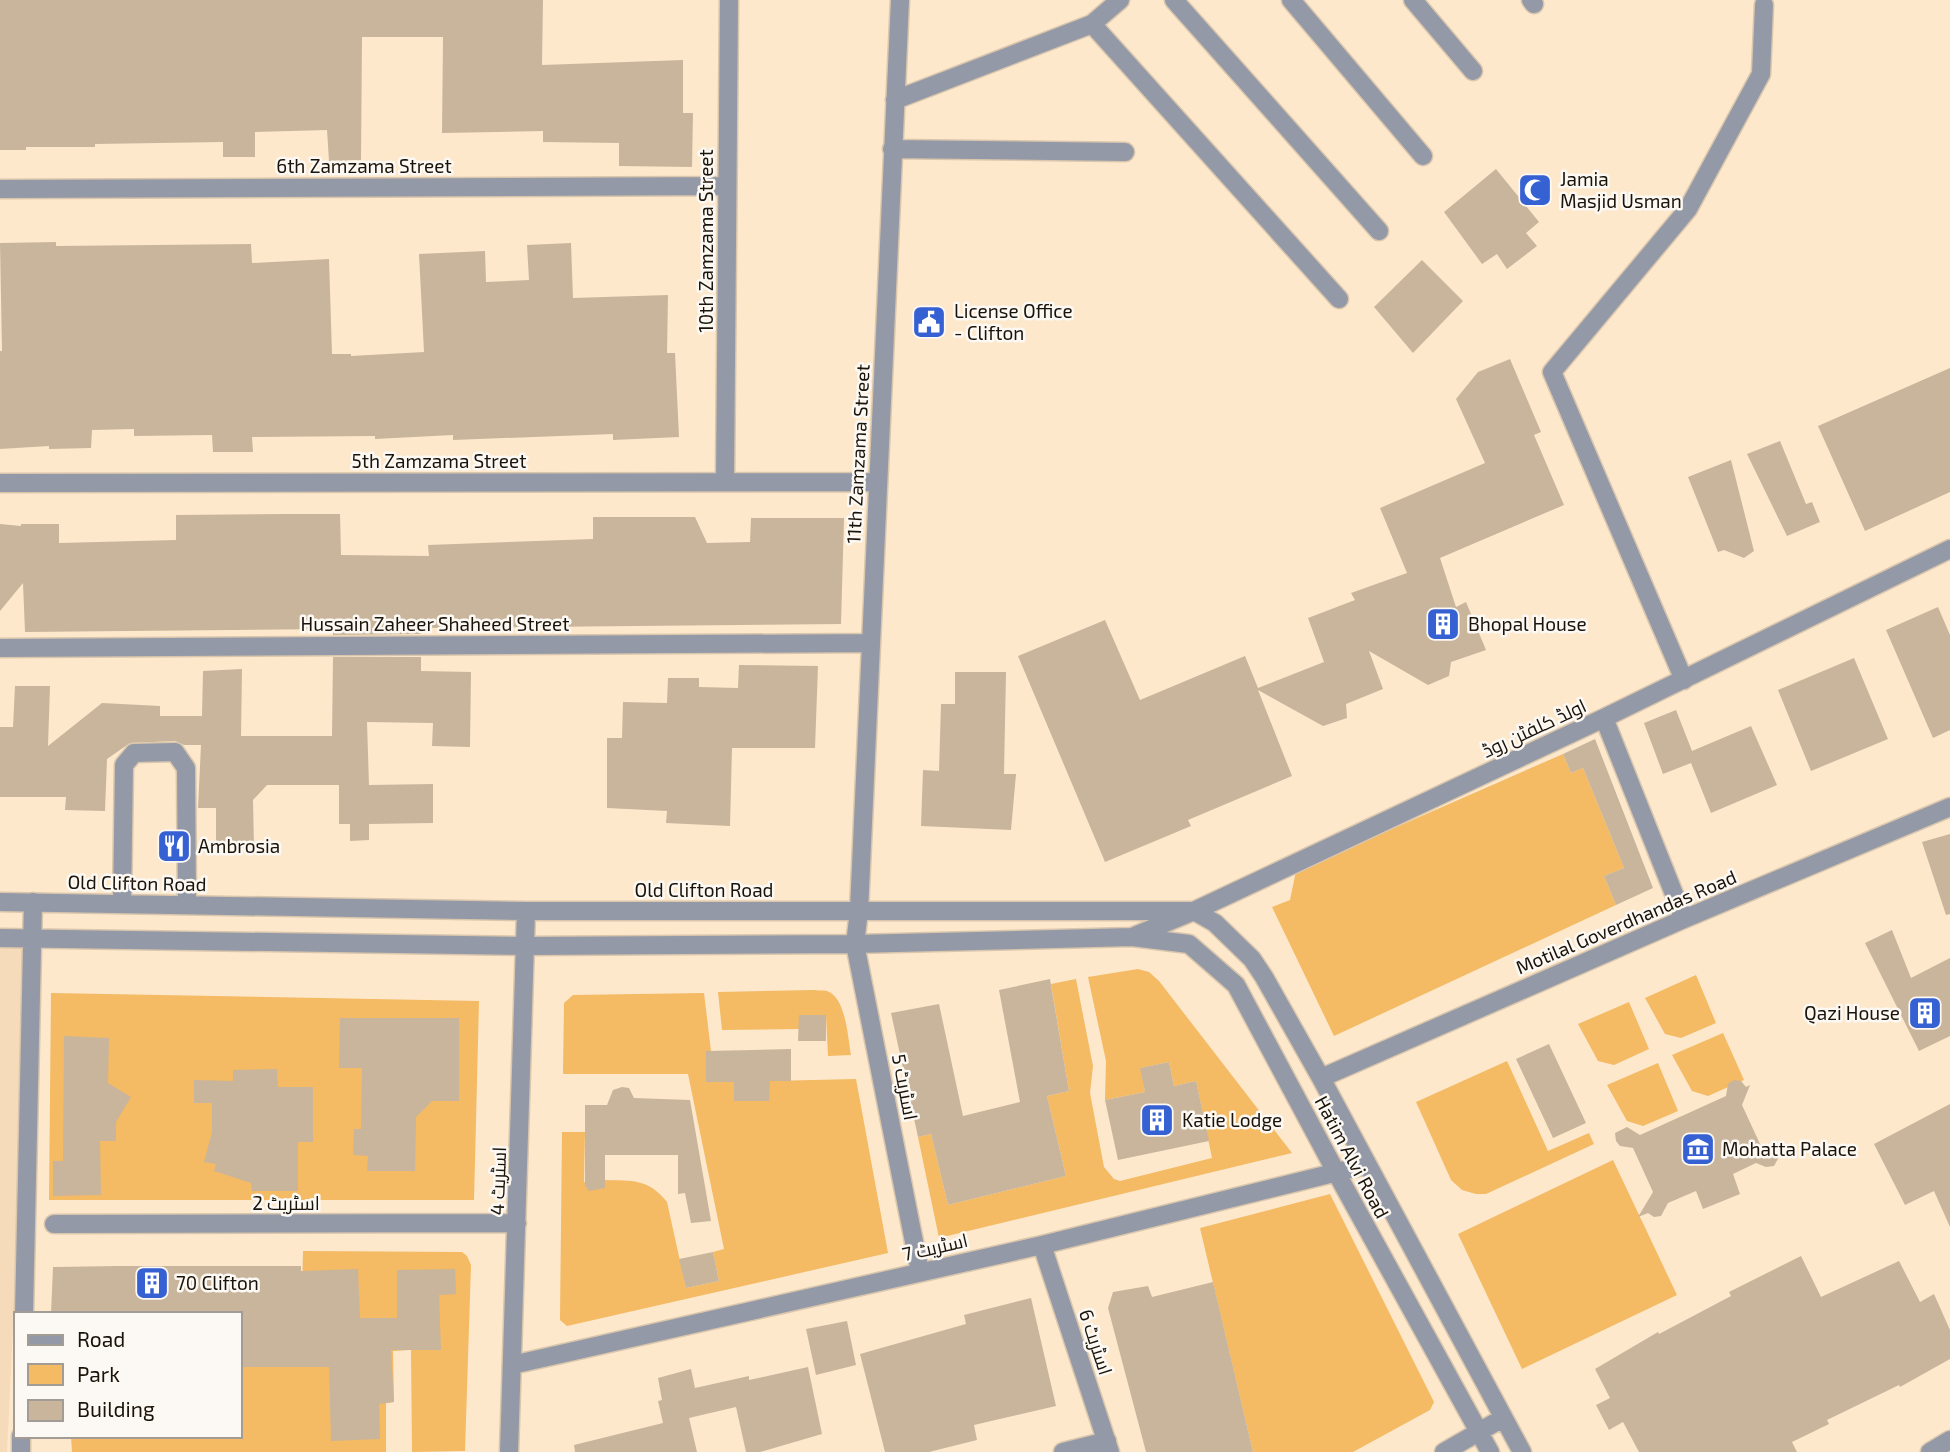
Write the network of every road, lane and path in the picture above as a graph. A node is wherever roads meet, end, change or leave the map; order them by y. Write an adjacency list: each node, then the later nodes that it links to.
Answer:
1 (729, 0): 14 (street, 10th Zamzama Street)
2 (900, 0): 10 (street, 11th Zamzama Street)
3 (1120, 0): 8 (street)
4 (1174, 0): 16 (street)
5 (1291, 0): 13 (street)
6 (1413, 0): 9 (street)
7 (1767, 2): 24 (street)
8 (1092, 24): 10 (street); 17 (street)
9 (1473, 71)
10 (895, 100): 11 (street, 11th Zamzama Street)
11 (892, 149): 12 (street); 19 (street, 11th Zamzama Street)
12 (1125, 152)
13 (1423, 156)
14 (727, 186): 15 (street, 6th Zamzama Street); 18 (street, 10th Zamzama Street)
15 (0, 189)
16 (1379, 231)
17 (1339, 299)
18 (725, 482): 19 (street, 5th Zamzama Street); 20 (street, 5th Zamzama Street)
19 (878, 482): 22 (street, 11th Zamzama Street)
20 (0, 483)
21 (1950, 549): 24 (street, اولڈ کلفٹن روڈ)
22 (871, 643): 23 (street, Hussain Zaheer Shaheed Street); 32 (street, 11th Zamzama Street)
23 (0, 648)
24 (1685, 680): 25 (street, اولڈ کلفٹن روڈ)
25 (1604, 718): 33 (street, اولڈ کلفٹن روڈ); 34 (street)
26 (1950, 807): 34 (street, Motilal Goverdhandas Road)
27 (0, 902): 28 (street, Old Clifton Road)
28 (33, 902): 29 (street, Old Clifton Road); 35 (street)
29 (122, 903): 30 (street, Old Clifton Road); 30 (street)
30 (187, 905): 31 (street, Old Clifton Road)
31 (526, 911): 32 (street, Old Clifton Road); 39 (street, اسٹریٹ 4)
32 (859, 911): 33 (street, Old Clifton Road); 38 (street, اسٹریٹ 5)
33 (1194, 911): 36 (street, اولڈ کلفٹن روڈ); 40 (street)
34 (1684, 919): 40 (street, Motilal Goverdhandas Road)
35 (33, 937): 37 (street); 39 (street); 47 (street)
36 (1132, 937): 38 (street); 42 (street, Hatim Alvi Road)
37 (0, 938)
38 (855, 944): 39 (street); 46 (street, اسٹریٹ 5)
39 (525, 946): 43 (street, اسٹریٹ 4)
40 (1321, 1078): 41 (street, Hatim Alvi Road)
41 (1366, 1165): 42 (street, اسٹریٹ 7); 49 (street, Hatim Alvi Road)
42 (1336, 1172): 45 (street, اسٹریٹ 7); 50 (street, Hatim Alvi Road)
43 (517, 1223): 44 (street, اسٹریٹ 2); 48 (street, اسٹریٹ 4)
44 (54, 1224)
45 (1042, 1245): 46 (street, اسٹریٹ 7); 52 (street, اسٹریٹ 6)
46 (920, 1272): 48 (street, اسٹریٹ 7)
47 (24, 1312)
48 (512, 1366): 53 (street, اسٹریٹ 4)
49 (1503, 1418): 50 (street); 57 (street, Hatim Alvi Road)
50 (1479, 1431): 55 (street); 56 (street, Hatim Alvi Road)
51 (1950, 1440): 58 (street)
52 (1108, 1446): 54 (street)
53 (509, 1452)
54 (1063, 1452)
55 (1444, 1452)
56 (1490, 1452)
57 (1521, 1452)
58 (1930, 1452)

